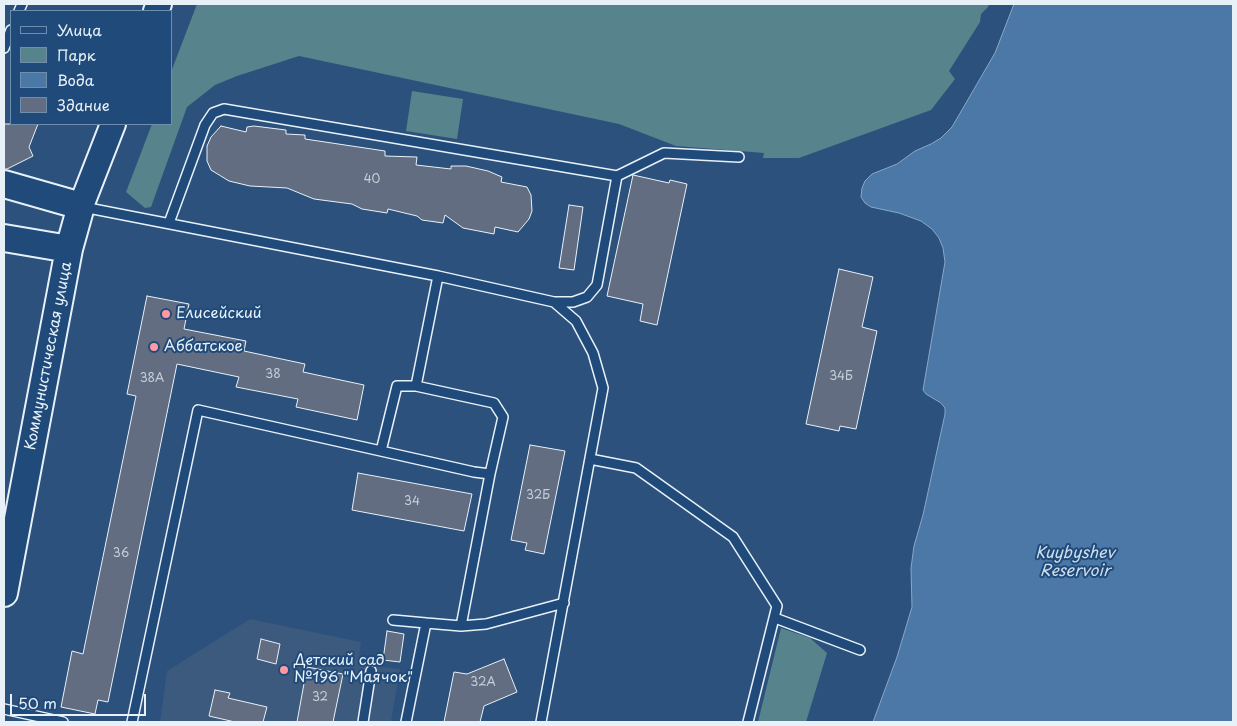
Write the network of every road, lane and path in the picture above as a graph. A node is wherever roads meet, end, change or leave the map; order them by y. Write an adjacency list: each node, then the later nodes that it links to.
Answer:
1 (10, 33): 2 (lane)
2 (4, 48)
3 (113, 125): 7 (main road, Коммунистическая улица)
4 (739, 157): 5 (lane)
5 (617, 176): 8 (lane); 12 (lane)
6 (4, 184): 7 (main road)
7 (81, 206): 8 (lane); 10 (main road, Коммунистическая улица)
8 (169, 223): 11 (lane)
9 (4, 238): 10 (main road)
10 (69, 250): 17 (main road, Коммунистическая улица)
11 (438, 276): 12 (lane); 13 (lane)
12 (554, 302): 15 (lane)
13 (416, 386): 14 (lane); 16 (lane)
14 (381, 451): 16 (lane); 28 (lane)
15 (590, 459): 19 (lane); 20 (lane)
16 (490, 474): 23 (lane)
17 (6, 567): 18 (main road, Коммунистическая улица)
18 (4, 593)
19 (564, 602): 23 (lane); 31 (lane)
20 (774, 618): 24 (lane); 32 (lane)
21 (393, 620): 22 (lane)
22 (426, 623): 23 (lane); 30 (lane)
23 (461, 626)
24 (860, 650)
25 (371, 671): 29 (lane)
26 (4, 709): 27 (lane)
27 (63, 722)
28 (132, 722)
29 (363, 722)
30 (406, 722)
31 (541, 722)
32 (748, 722)

